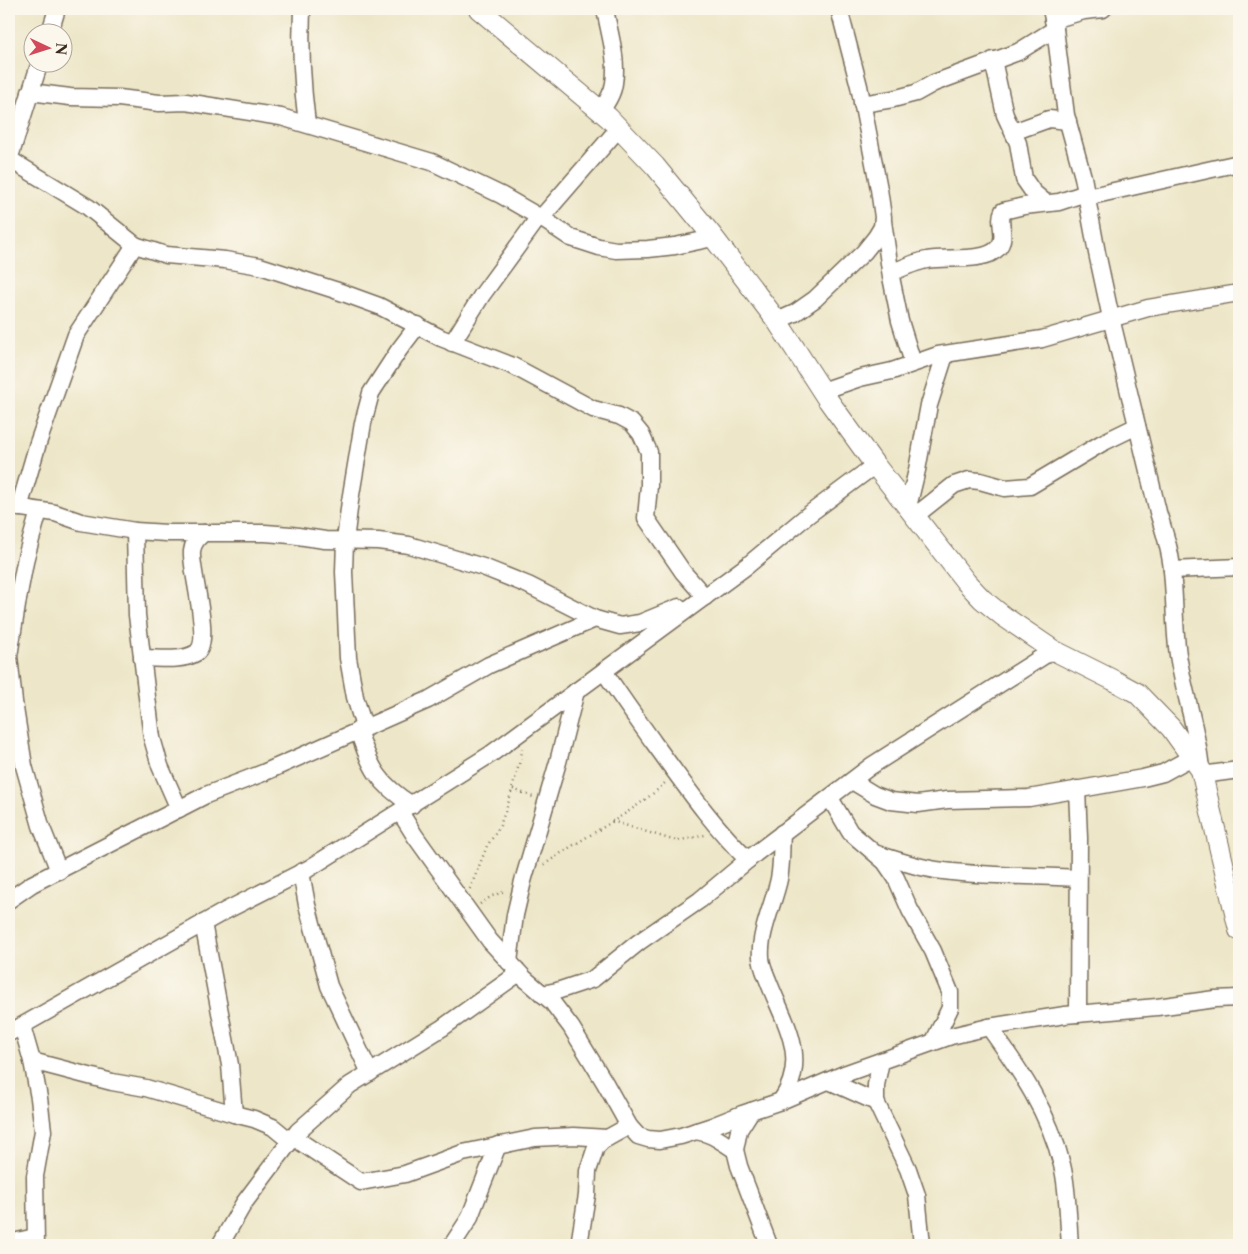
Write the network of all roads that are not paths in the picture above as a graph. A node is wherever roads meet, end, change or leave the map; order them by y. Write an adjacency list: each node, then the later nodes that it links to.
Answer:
1 (57, 9): 8 (street)
2 (302, 9): 15 (street)
3 (479, 9): 13 (street)
4 (605, 9): 13 (street)
5 (839, 9): 12 (street)
6 (1103, 9): 7 (street)
7 (1053, 19): 9 (street); 14 (street)
8 (53, 22)
9 (993, 60): 12 (street); 17 (street)
10 (37, 72): 11 (street)
11 (30, 92): 15 (street); 18 (street)
12 (862, 104): 23 (street)
13 (602, 111): 16 (street)
14 (1068, 121): 17 (street); 20 (street)
15 (307, 124): 22 (street)
16 (619, 128): 22 (street); 24 (street)
17 (1013, 132): 21 (street)
18 (9, 159): 25 (street)
19 (1239, 163): 20 (street)
20 (1086, 195): 21 (street); 28 (street)
21 (1046, 203): 26 (street)
22 (540, 217): 24 (street); 31 (street)
23 (883, 217): 26 (street); 29 (street)
24 (713, 238): 29 (street)
25 (135, 245): 30 (street); 37 (street)
26 (891, 273): 33 (street)
27 (1239, 293): 28 (street)
28 (1111, 318): 32 (street); 35 (street)
29 (777, 321): 34 (street)
30 (418, 325): 31 (street); 42 (street)
31 (452, 343): 45 (street)
32 (945, 354): 33 (street); 39 (street)
33 (913, 363): 34 (street)
34 (822, 391): 36 (street)
35 (1138, 426): 39 (street); 44 (street)
36 (875, 465): 39 (street); 45 (street)
37 (14, 507): 38 (street)
38 (39, 511): 40 (street); 63 (street)
39 (912, 512): 48 (street)
40 (136, 531): 41 (street); 49 (street)
41 (204, 533): 42 (street); 49 (street)
42 (345, 542): 47 (street); 52 (street)
43 (1239, 567): 44 (street)
44 (1172, 570): 53 (street)
45 (705, 596): 46 (street)
46 (691, 606): 47 (street); 50 (street)
47 (595, 619): 52 (street)
48 (1053, 650): 53 (street); 55 (street)
49 (142, 658): 59 (street)
50 (604, 670): 51 (street); 62 (street)
51 (576, 691): 58 (street); 69 (street)
52 (361, 729): 58 (street); 59 (street)
53 (1199, 767): 54 (street); 56 (street); 68 (street)
54 (1239, 770)
55 (852, 781): 56 (street); 57 (street)
56 (1077, 789): 65 (street)
57 (830, 798): 60 (street); 61 (street)
58 (406, 808): 64 (street); 69 (street)
59 (179, 809): 63 (street)
60 (782, 833): 62 (street); 80 (street)
61 (875, 853): 65 (street); 75 (street)
62 (748, 860): 70 (street)
63 (59, 871): 66 (street)
64 (301, 872): 67 (street); 78 (street)
65 (1078, 878): 72 (street)
66 (9, 900)
67 (203, 924): 74 (street); 83 (street)
68 (1239, 930)
69 (514, 967): 70 (street); 78 (street)
70 (542, 994): 84 (street)
71 (1239, 998): 72 (street)
72 (1078, 1014): 73 (street)
73 (989, 1027): 75 (street); 97 (street)
74 (15, 1030): 77 (street)
75 (934, 1041): 76 (street)
76 (881, 1060): 79 (street); 81 (street)
77 (32, 1062): 83 (street); 90 (street)
78 (370, 1073): 87 (street)
79 (829, 1081): 80 (street); 81 (street)
80 (781, 1101): 82 (street)
81 (876, 1102): 96 (street)
82 (751, 1111): 85 (street); 89 (street)
83 (234, 1114): 87 (street)
84 (629, 1126): 85 (street); 86 (street)
85 (696, 1131): 89 (street)
86 (607, 1138): 88 (street); 94 (street)
87 (291, 1139): 88 (street); 92 (street)
88 (498, 1145): 93 (street)
89 (735, 1150): 95 (street)
90 (36, 1241): 91 (street)
91 (9, 1243)
92 (220, 1245)
93 (452, 1245)
94 (579, 1245)
95 (769, 1245)
96 (922, 1245)
97 (1070, 1245)

